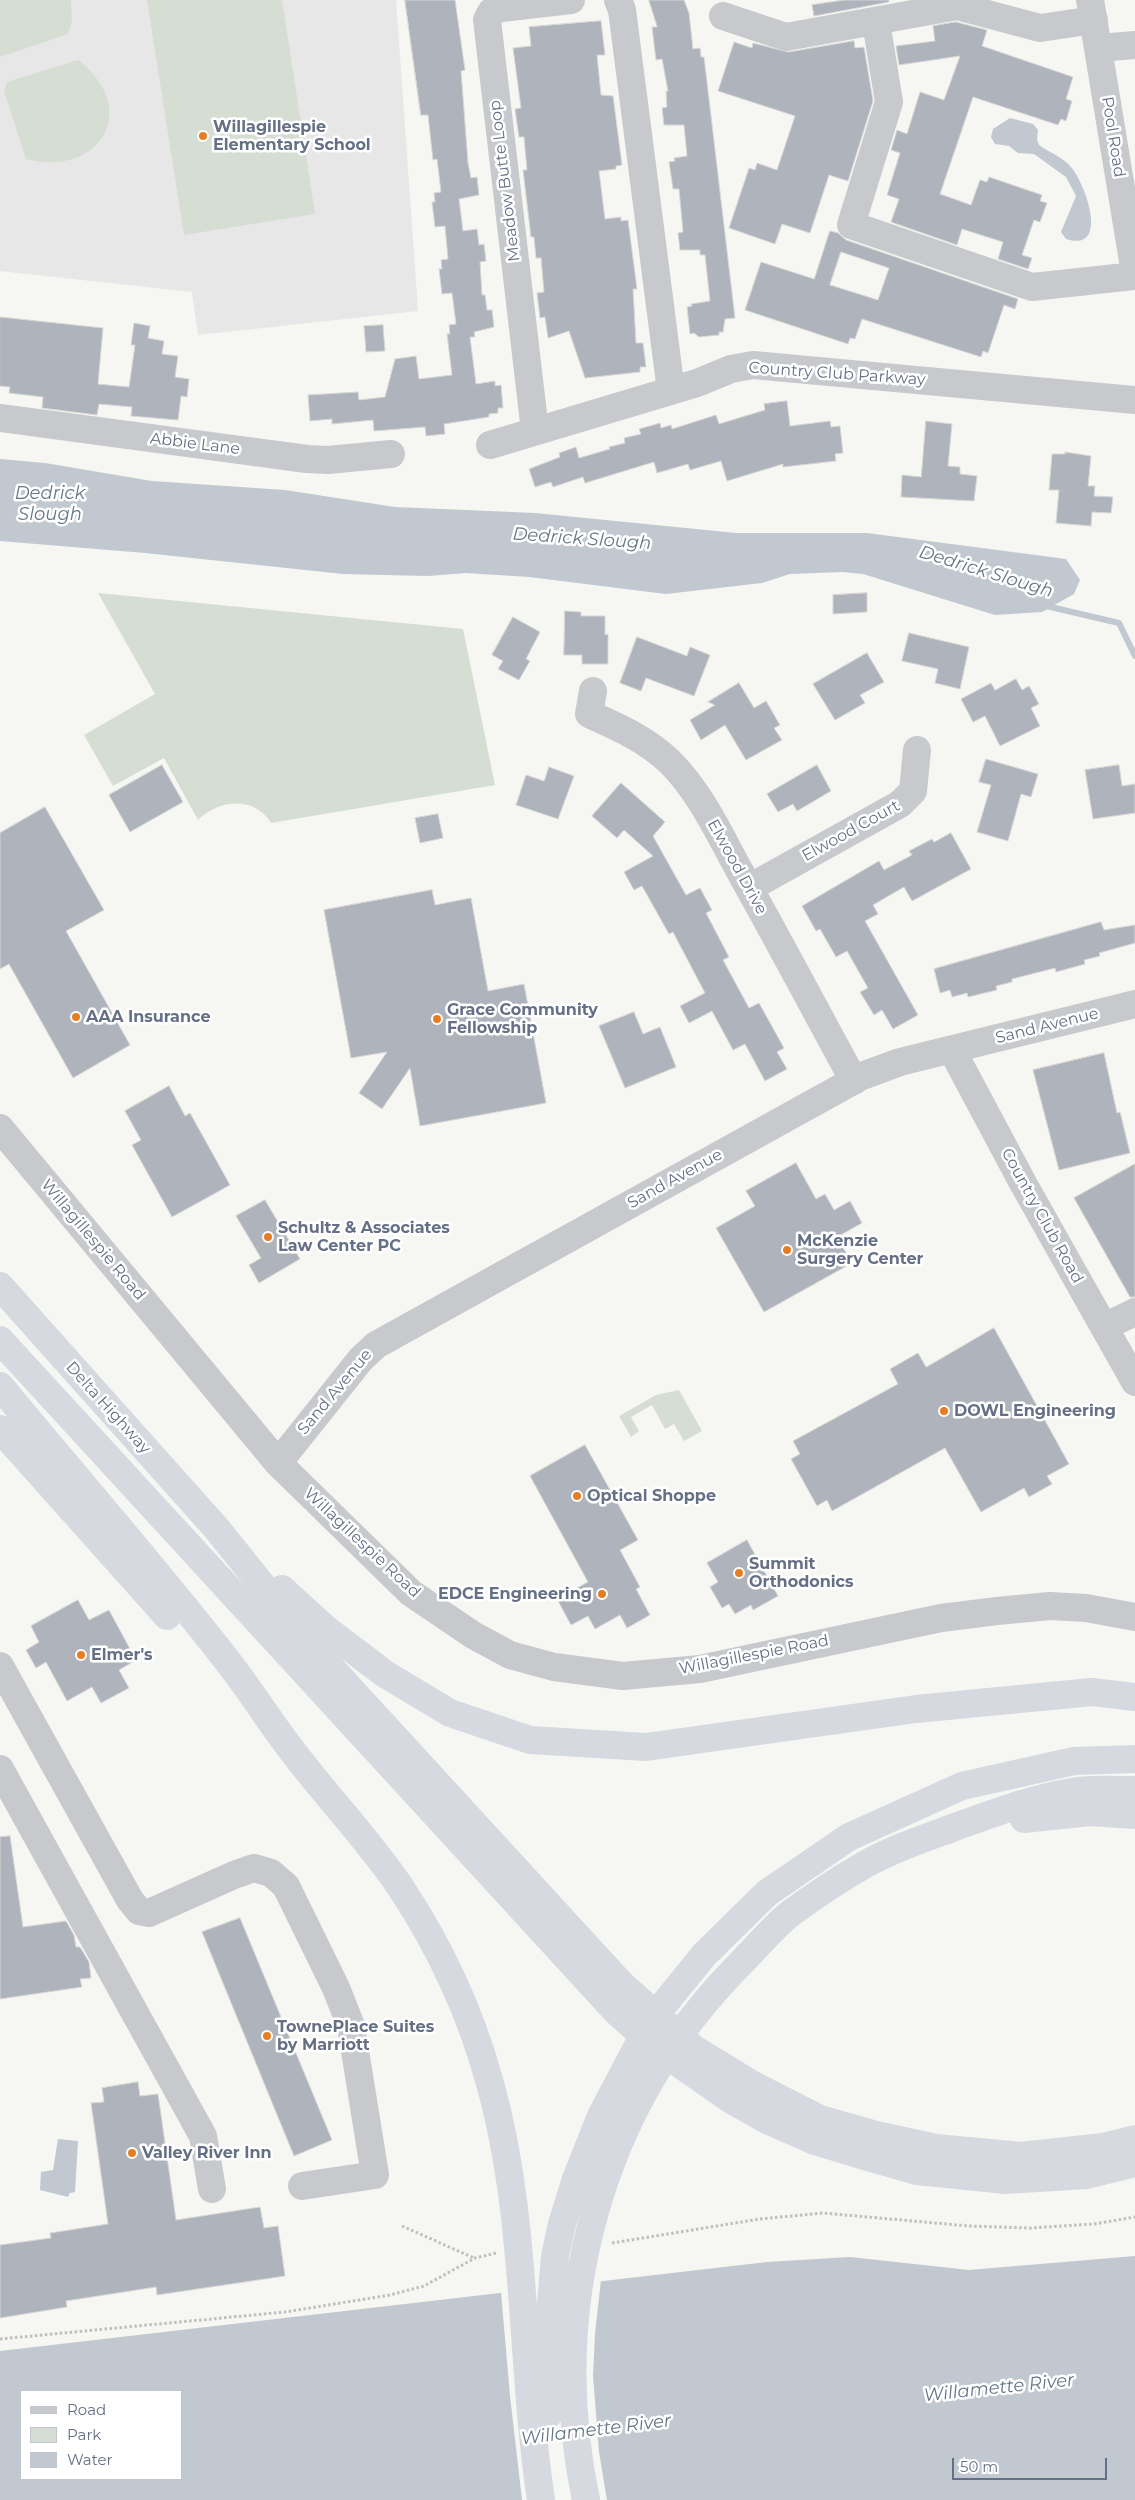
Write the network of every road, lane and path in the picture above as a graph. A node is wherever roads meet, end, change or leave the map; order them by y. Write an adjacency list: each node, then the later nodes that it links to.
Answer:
1 (571, 0): 12 (street, Meadow Butte Loop)
2 (618, 0): 9 (street)
3 (1092, 10): 5 (street); 7 (street, Pool Road)
4 (723, 16): 5 (street)
5 (876, 22): 8 (street)
6 (1135, 45): 7 (street)
7 (1098, 48): 8 (street, Pool Road)
8 (1135, 275)
9 (671, 391): 10 (street, Country Club Parkway); 12 (street, Country Club Parkway)
10 (1135, 400)
11 (0, 418): 14 (street, Abbie Lane)
12 (535, 431): 13 (street, Country Club Parkway)
13 (490, 445)
14 (391, 454)
15 (593, 691): 17 (street, Elwood Drive)
16 (917, 750): 17 (street, Elwood Court)
17 (749, 888): 20 (street, Elwood Drive)
18 (1135, 1004): 19 (street, Sand Avenue)
19 (952, 1050): 20 (street, Sand Avenue); 24 (street, Country Club Road)
20 (854, 1081): 29 (street, Sand Avenue)
21 (0, 1128): 29 (street, Willagillespie Road)
22 (0, 1286): 30 (highway, Delta Highway)
23 (1135, 1312): 24 (street)
24 (1104, 1327): 26 (street, Country Club Road)
25 (0, 1340): 41 (highway)
26 (1135, 1382)
27 (0, 1386): 34 (highway)
28 (0, 1429): 34 (highway)
29 (278, 1463): 31 (street, Willagillespie Road)
30 (217, 1529): 33 (highway); 40 (highway)
31 (1135, 1617)
32 (0, 1666): 42 (street)
33 (1135, 1697)
34 (295, 1756): 46 (highway)
35 (1135, 1759): 47 (highway)
36 (0, 1768): 43 (street)
37 (1135, 1790): 39 (highway)
38 (1135, 1815): 39 (highway)
39 (965, 1824): 48 (highway)
40 (1135, 2139)
41 (1135, 2163)
42 (302, 2186)
43 (212, 2189)
44 (402, 2226): 45 (path)
45 (475, 2258)
46 (541, 2500)
47 (558, 2500)
48 (586, 2500)

